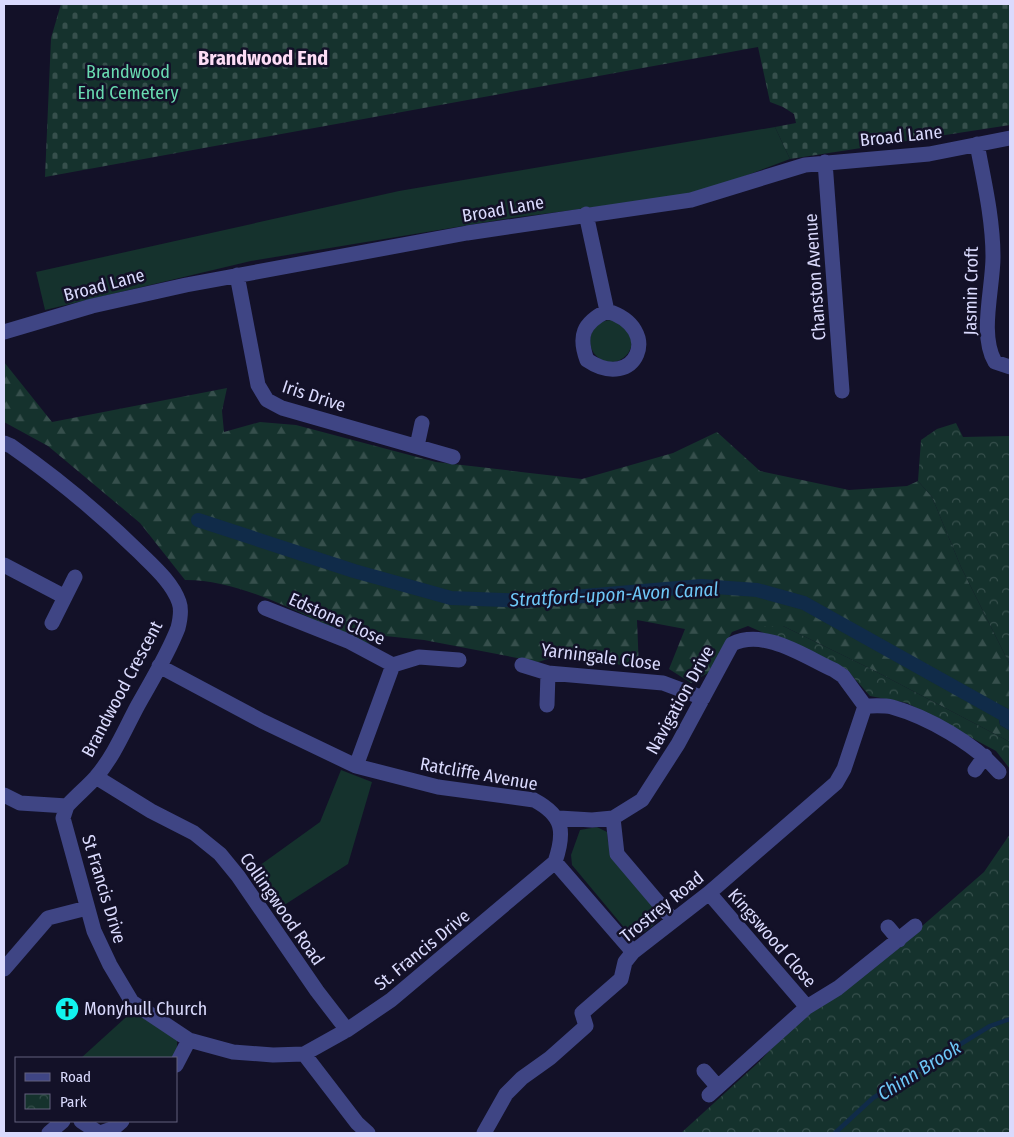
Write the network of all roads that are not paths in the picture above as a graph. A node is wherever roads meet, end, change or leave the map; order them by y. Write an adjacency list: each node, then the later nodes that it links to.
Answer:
1 (1010, 138): 2 (street, Broad Lane)
2 (977, 144): 3 (street, Broad Lane); 8 (street, Jasmin Croft)
3 (825, 162): 4 (street, Broad Lane); 9 (street, Chanston Avenue)
4 (586, 214): 5 (street, Broad Lane); 6 (street)
5 (237, 276): 7 (street, Broad Lane); 12 (street, Iris Drive)
6 (606, 311)
7 (4, 332)
8 (1010, 367)
9 (842, 390)
10 (422, 423): 12 (street)
11 (4, 443): 22 (street, Brandwood Crescent)
12 (417, 446): 13 (street, Iris Drive)
13 (453, 457)
14 (4, 565): 16 (street)
15 (76, 578): 16 (street)
16 (65, 597): 18 (street)
17 (266, 608): 20 (street, Edstone Close)
18 (52, 623)
19 (459, 660): 20 (street, Edstone Close)
20 (392, 665): 28 (street, Edstone Close)
21 (522, 665): 23 (street, Yarningale Close)
22 (159, 666): 28 (street, Ratcliffe Avenue); 31 (street, Brandwood Crescent)
23 (548, 673): 24 (street, Yarningale Close); 25 (street)
24 (702, 698): 26 (street, Navigation Drive); 35 (street, Navigation Drive)
25 (547, 705)
26 (865, 706): 27 (street); 37 (street, Trostrey Road)
27 (985, 756): 29 (street); 30 (street)
28 (356, 766): 34 (street, Ratcliffe Avenue)
29 (975, 770)
30 (999, 772)
31 (96, 776): 33 (street, Brandwood Crescent); 46 (street, Collingwood Road)
32 (4, 795): 33 (street)
33 (66, 806): 38 (street, St Francis Drive)
34 (559, 818): 35 (street, Navigation Drive); 36 (street)
35 (613, 818): 39 (street)
36 (555, 862): 43 (street); 46 (street, St. Francis Drive)
37 (708, 893): 39 (street, Trostrey Road); 45 (street, Kingswood Close)
38 (88, 908): 44 (street); 47 (street, St Francis Drive)
39 (673, 920): 43 (street, Trostrey Road)
40 (915, 926): 42 (street, Kingswood Close)
41 (888, 927): 42 (street)
42 (899, 940): 45 (street, Kingswood Close)
43 (634, 952): 56 (street, Trostrey Road)
44 (4, 969)
45 (807, 1007): 50 (street, Kingswood Close)
46 (347, 1030): 48 (street, St. Francis Drive)
47 (189, 1040): 48 (street, St Francis Drive); 49 (street)
48 (304, 1054): 55 (street)
49 (178, 1061)
50 (704, 1071)
51 (62, 1122): 54 (street)
52 (84, 1122): 53 (street)
53 (109, 1129)
54 (49, 1133)
55 (368, 1133)
56 (484, 1133)

